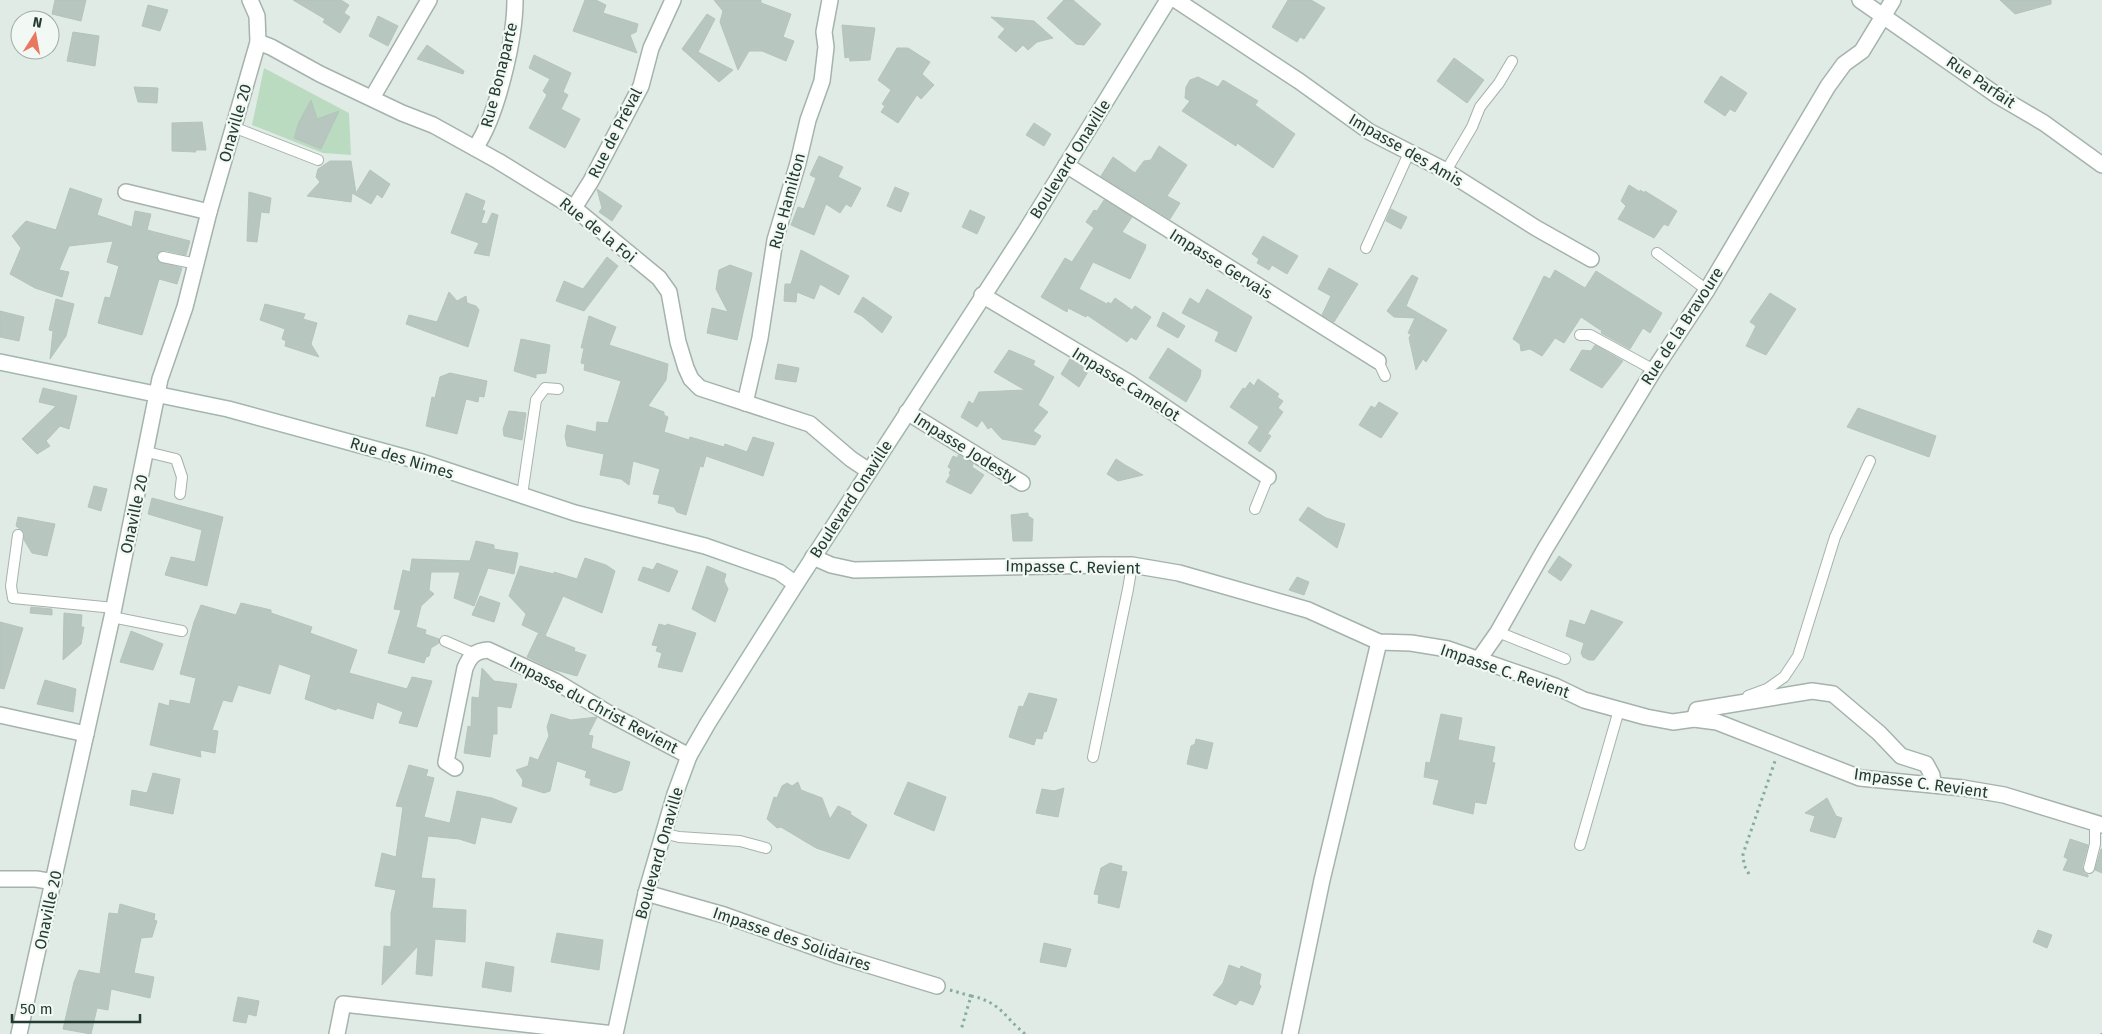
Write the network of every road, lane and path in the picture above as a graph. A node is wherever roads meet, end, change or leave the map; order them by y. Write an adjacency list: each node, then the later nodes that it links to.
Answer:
1 (250, 0): 11 (street, Onaville 20)
2 (429, 0): 13 (street)
3 (515, 0): 15 (street, Rue Bonaparte)
4 (672, 0): 22 (street, Rue de Préval)
5 (830, 0): 38 (street, Rue Hamilton)
6 (1168, 0): 19 (street, Boulevard Onaville)
7 (1176, 0): 16 (street, Impasse des Amis)
8 (1860, 0): 10 (street, Rue Parfait)
9 (1893, 0): 10 (street, Rue de la Bravoure)
10 (1883, 15): 18 (street, Rue Parfait); 29 (street, Rue de la Bravoure)
11 (258, 42): 13 (street, Rue de la Foi); 14 (street, Onaville 20)
12 (1512, 61): 20 (lane)
13 (372, 98): 15 (street, Rue de la Foi)
14 (234, 127): 17 (lane); 23 (street, Onaville 20)
15 (475, 148): 22 (street, Rue de la Foi)
16 (1409, 153): 20 (street, Impasse des Amis); 24 (lane)
17 (318, 160)
18 (2102, 164)
19 (1066, 165): 30 (street, Boulevard Onaville); 32 (street, Impasse Gervais)
20 (1446, 171): 27 (street, Impasse des Amis)
21 (126, 192): 23 (street)
22 (574, 208): 38 (street, Rue de la Foi)
23 (209, 212): 28 (street, Onaville 20)
24 (1366, 248)
25 (1657, 253): 29 (lane)
26 (163, 257): 28 (lane)
27 (1591, 259)
28 (197, 264): 37 (street, Onaville 20)
29 (1707, 290): 34 (street, Rue de la Bravoure)
30 (982, 295): 39 (street, Boulevard Onaville); 43 (street, Impasse Camelot)
31 (1580, 335): 34 (lane)
32 (1378, 361): 35 (lane)
33 (0, 362): 37 (street, Rue des Nimes)
34 (1654, 370): 54 (street, Rue de la Bravoure)
35 (1384, 376)
36 (558, 389): 46 (lane)
37 (158, 395): 40 (street, Onaville 20); 46 (street, Rue des Nimes)
38 (745, 403): 42 (street, Rue de la Foi)
39 (907, 412): 42 (street, Boulevard Onaville); 44 (street, Impasse Jodesty)
40 (147, 452): 45 (lane); 52 (street, Onaville 20)
41 (1870, 461): 60 (lane)
42 (869, 471): 49 (street, Boulevard Onaville)
43 (1268, 477): 47 (lane)
44 (1022, 483)
45 (180, 494)
46 (522, 495): 51 (street, Rue des Nimes)
47 (1255, 509)
48 (18, 535): 52 (lane)
49 (813, 557): 50 (street, Impasse C. Revient); 51 (street, Boulevard Onaville)
50 (1132, 565): 56 (street, Impasse C. Revient); 67 (lane)
51 (796, 584): 66 (street, Boulevard Onaville)
52 (113, 612): 53 (lane); 64 (street, Onaville 20)
53 (182, 631)
54 (1498, 632): 58 (street, Rue de la Bravoure); 59 (lane)
55 (445, 641): 57 (lane)
56 (1379, 642): 58 (street, Impasse C. Revient); 86 (street)
57 (475, 654): 66 (street, Impasse du Christ Revient); 68 (street)
58 (1480, 659): 61 (street, Impasse C. Revient)
59 (1565, 659)
60 (1744, 704): 63 (street); 69 (street)
61 (1620, 710): 63 (street, Impasse C. Revient); 72 (lane)
62 (0, 714): 64 (street)
63 (1694, 719): 65 (street, Impasse C. Revient)
64 (86, 734): 77 (street, Onaville 20)
65 (1781, 747): 69 (street, Impasse C. Revient); 75 (path)
66 (689, 756): 71 (street, Boulevard Onaville)
67 (1093, 757)
68 (455, 768)
69 (1933, 786): 70 (street, Impasse C. Revient)
70 (2099, 825): 74 (lane)
71 (663, 833): 73 (lane); 78 (street, Boulevard Onaville)
72 (1580, 845)
73 (766, 848)
74 (2089, 868)
75 (1749, 874)
76 (0, 879): 77 (street)
77 (54, 882): 82 (street, Onaville 20)
78 (646, 893): 79 (street, Impasse des Solidaires); 84 (street, Boulevard Onaville)
79 (937, 986): 80 (path)
80 (972, 996): 81 (path); 85 (path)
81 (960, 1030)
82 (19, 1034)
83 (337, 1034): 84 (street)
84 (614, 1034)
85 (1025, 1034)
86 (1290, 1034)

